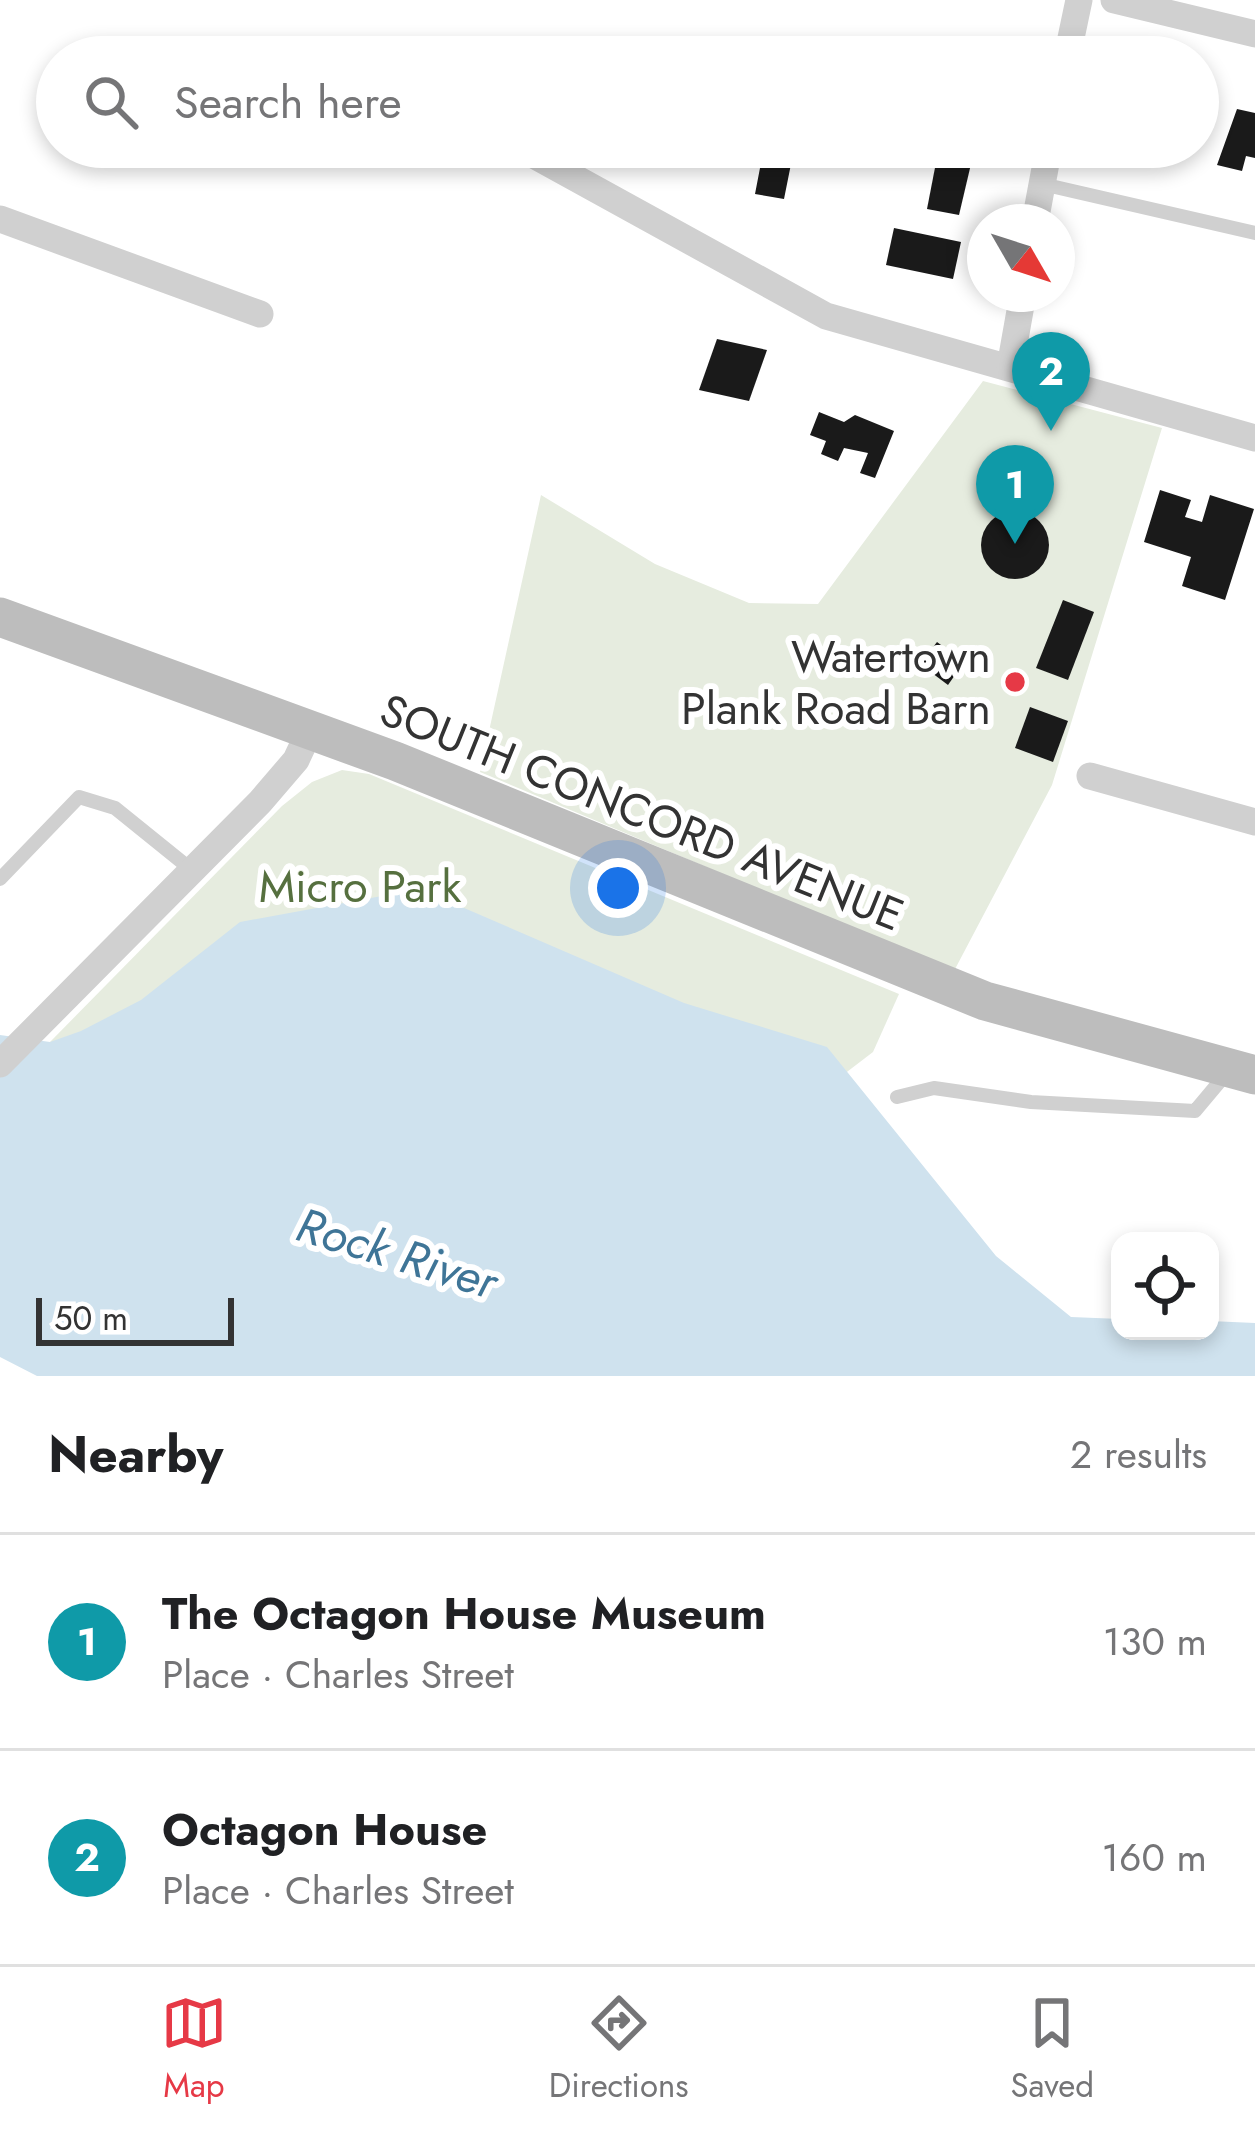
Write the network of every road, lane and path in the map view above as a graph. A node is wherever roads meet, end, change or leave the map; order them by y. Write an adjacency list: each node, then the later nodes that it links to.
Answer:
1 (1079, 0): 4 (street)
2 (1114, 0): 3 (street)
3 (1255, 34)
4 (1071, 36)
5 (556, 168): 13 (street)
6 (1045, 168): 7 (street)
7 (1042, 184): 8 (street); 10 (lane)
8 (1038, 204)
9 (0, 219): 12 (street)
10 (1255, 233)
11 (1020, 312): 13 (street)
12 (260, 314)
13 (1010, 367): 14 (street)
14 (1255, 438)
15 (0, 617): 16 (street, SOUTH CONCORD AVENUE)
16 (310, 730): 19 (street); 22 (street, SOUTH CONCORD AVENUE)
17 (1090, 776): 18 (street)
18 (1255, 822)
19 (193, 872): 20 (lane); 21 (street)
20 (0, 879)
21 (0, 1064)
22 (1242, 1072): 23 (lane)
23 (897, 1097)

